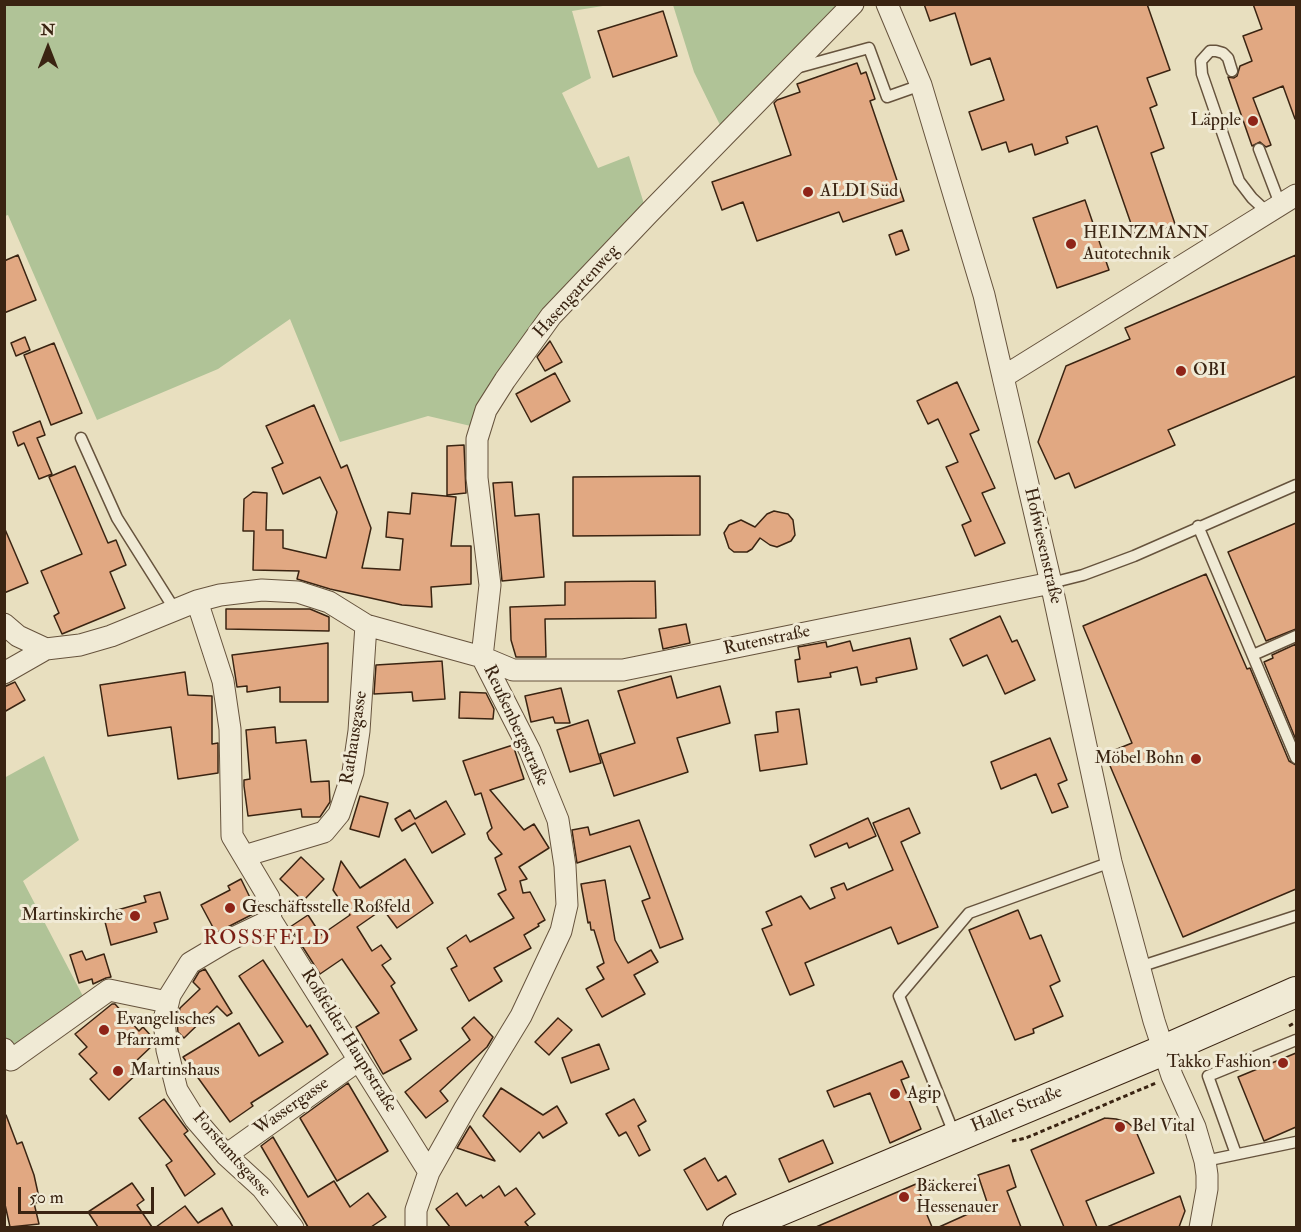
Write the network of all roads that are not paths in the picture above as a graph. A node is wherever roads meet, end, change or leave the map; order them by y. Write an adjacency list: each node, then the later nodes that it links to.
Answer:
1 (854, 4): 3 (street, Hasengartenweg)
2 (887, 4): 5 (street, Hofwiesenstraße)
3 (789, 70): 5 (lane); 20 (street, Hasengartenweg)
4 (1232, 71): 7 (lane)
5 (921, 85): 8 (street, Hofwiesenstraße)
6 (1259, 149): 7 (lane)
7 (1281, 204): 8 (street)
8 (1003, 377): 12 (street, Hofwiesenstraße)
9 (81, 438): 14 (lane)
10 (1296, 485): 11 (lane)
11 (1198, 526): 12 (lane); 19 (lane)
12 (1051, 583): 20 (street, Rutenstraße); 24 (street, Hofwiesenstraße)
13 (197, 601): 14 (street, Reußenbergstraße); 16 (street, Reußenbergstraße); 23 (street, Roßfelder Hauptstraße)
14 (175, 610): 18 (street, Reußenbergstraße)
15 (4, 624): 18 (street)
16 (366, 625): 20 (street, Reußenbergstraße); 23 (street, Rathausgasse)
17 (1296, 636): 19 (lane)
18 (46, 650): 21 (street)
19 (1253, 655): 22 (lane)
20 (482, 657): 39 (street, Reußenbergstraße)
21 (4, 673)
22 (1296, 758)
23 (244, 856): 26 (street, Roßfelder Hauptstraße)
24 (1111, 862): 27 (street, Hofwiesenstraße); 34 (lane)
25 (1296, 916): 27 (lane)
26 (271, 920): 29 (street, Forstamtsgasse); 32 (street, Roßfelder Hauptstraße)
27 (1139, 967): 33 (street, Hofwiesenstraße)
28 (1296, 992): 33 (main road, Haller Straße)
29 (167, 1002): 31 (street); 37 (street, Forstamtsgasse)
30 (1296, 1040): 36 (lane)
31 (4, 1048)
32 (359, 1060): 37 (street, Wassergasse); 39 (street, Roßfelder Hauptstraße)
33 (1168, 1063): 34 (main road, Haller Straße); 38 (street, Hofwiesenstraße)
34 (955, 1136): 42 (main road, Haller Straße)
35 (1296, 1142): 36 (lane)
36 (1236, 1154): 38 (lane)
37 (226, 1155): 40 (street, Forstamtsgasse)
38 (1205, 1161): 43 (street, Hofwiesenstraße)
39 (429, 1172): 41 (street, Reußenbergstraße)
40 (293, 1227)
41 (416, 1227)
42 (738, 1227)
43 (1200, 1227)

